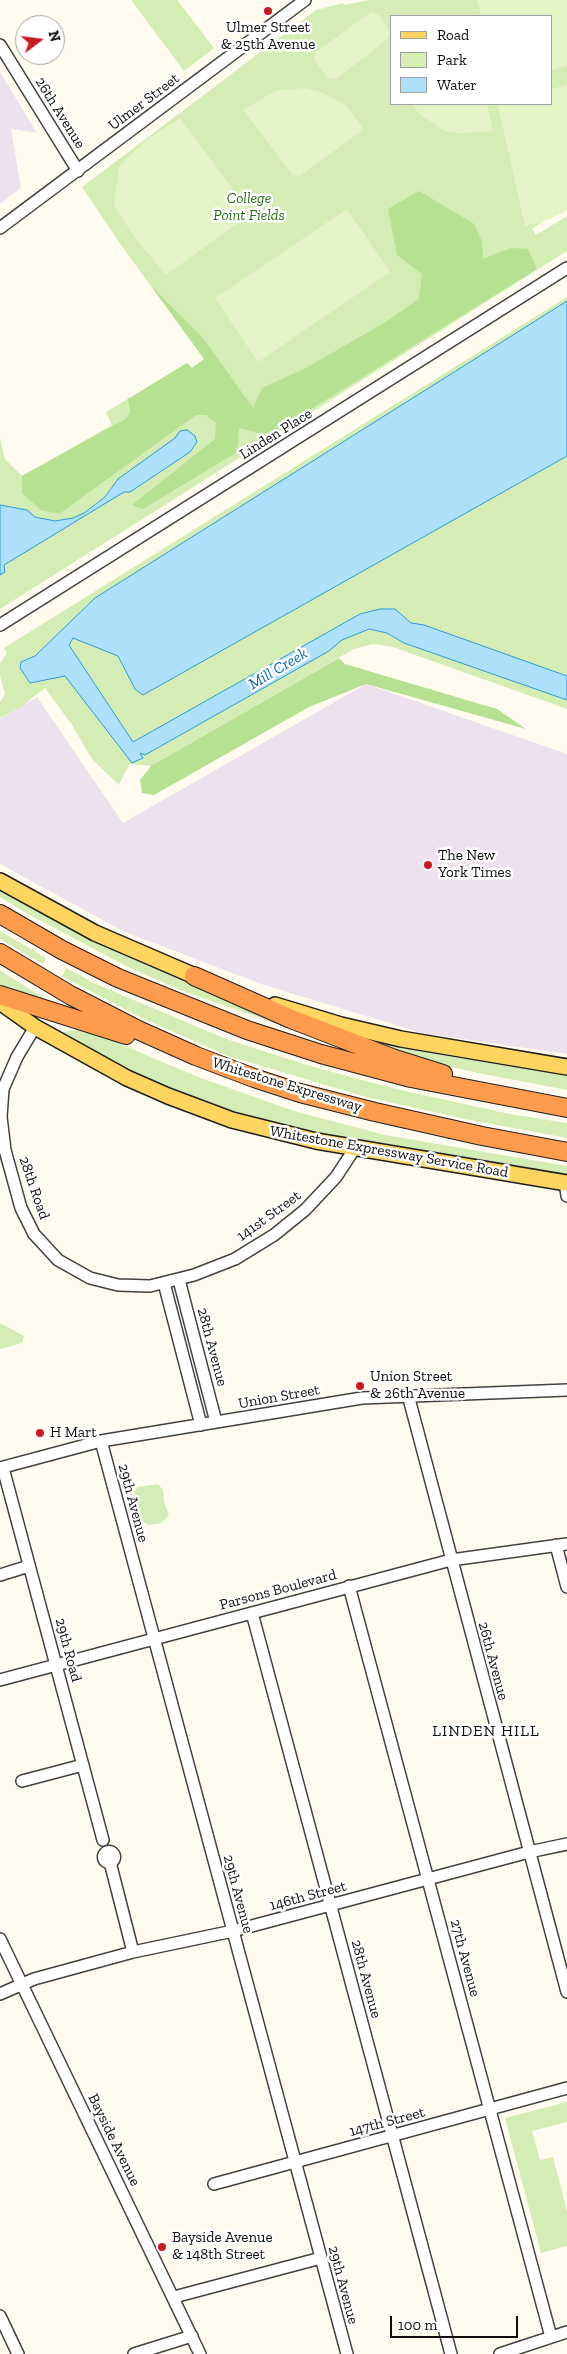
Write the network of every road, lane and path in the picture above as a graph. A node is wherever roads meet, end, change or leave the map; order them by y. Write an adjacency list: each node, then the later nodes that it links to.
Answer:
1 (305, 0): 3 (street, Ulmer Street)
2 (0, 45): 3 (street, 26th Avenue)
3 (78, 171): 4 (street, Ulmer Street)
4 (0, 228)
5 (567, 268): 6 (street, Linden Place)
6 (0, 625)
7 (0, 881): 10 (main road)
8 (0, 914): 16 (highway)
9 (0, 953): 15 (highway, Whitestone Expressway)
10 (194, 976): 14 (main road); 16 (highway)
11 (0, 995): 15 (highway)
12 (0, 1002): 13 (main road, Whitestone Expressway Service Road)
13 (35, 1027): 17 (street, 28th Road); 18 (main road, Whitestone Expressway Service Road)
14 (567, 1067)
15 (226, 1068): 19 (highway, Whitestone Expressway)
16 (565, 1108)
17 (1, 1134): 22 (street, 28th Road)
18 (355, 1148): 20 (main road, Whitestone Expressway Service Road); 21 (street, 141st Street)
19 (567, 1152)
20 (566, 1187)
21 (179, 1280): 22 (street, 28th Road); 25 (street, 28th Avenue)
22 (164, 1283): 26 (street, 28th Avenue)
23 (567, 1390): 24 (street, Union Street)
24 (408, 1395): 25 (street, Union Street); 30 (street, 26th Avenue)
25 (216, 1422): 26 (street, Union Street)
26 (201, 1425): 27 (street, Union Street)
27 (101, 1441): 28 (street, Union Street); 36 (street, 29th Avenue)
28 (1, 1468): 31 (street, 29th Road)
29 (561, 1545): 30 (street, Parsons Boulevard); 34 (street)
30 (451, 1560): 33 (street, Parsons Boulevard); 43 (street, 26th Avenue)
31 (29, 1566): 32 (street); 37 (street, 29th Road)
32 (0, 1575)
33 (349, 1586): 35 (street, Parsons Boulevard); 45 (street, 27th Avenue)
34 (567, 1588)
35 (252, 1613): 36 (street, Parsons Boulevard); 46 (street, 28th Avenue)
36 (154, 1639): 37 (street, Parsons Boulevard); 47 (street, 29th Avenue)
37 (56, 1665): 38 (street, Parsons Boulevard); 39 (street, 29th Road)
38 (0, 1680)
39 (83, 1765): 40 (street); 41 (street, 29th Road)
40 (22, 1781)
41 (104, 1840)
42 (567, 1844): 43 (street, 146th Street)
43 (529, 1852): 45 (street, 146th Street); 51 (street, 26th Avenue)
44 (110, 1862): 49 (street)
45 (428, 1879): 46 (street, 146th Street); 54 (street, 27th Avenue)
46 (330, 1905): 47 (street, 146th Street); 55 (street, 28th Avenue)
47 (233, 1931): 49 (street, 146th Street); 56 (street, 29th Avenue)
48 (0, 1939): 50 (street, Bayside Avenue)
49 (134, 1952): 50 (street, 146th Street)
50 (22, 1984): 52 (street, 146th Street); 59 (street, Bayside Avenue)
51 (567, 1992)
52 (0, 1994)
53 (567, 2088): 54 (street, 147th Street)
54 (490, 2109): 55 (street, 147th Street); 63 (street, 27th Avenue)
55 (392, 2136): 56 (street, 147th Street); 68 (street, 28th Avenue)
56 (295, 2162): 57 (street, 147th Street); 58 (street, 29th Avenue)
57 (214, 2184)
58 (321, 2258): 59 (street); 67 (street, 29th Avenue)
59 (174, 2297): 62 (street, Bayside Avenue)
60 (0, 2316): 64 (street)
61 (567, 2332): 63 (street)
62 (192, 2336): 65 (street); 66 (street, Bayside Avenue)
63 (551, 2337): 69 (street)
64 (18, 2354)
65 (134, 2354)
66 (200, 2354)
67 (347, 2354)
68 (451, 2354)
69 (500, 2354)

